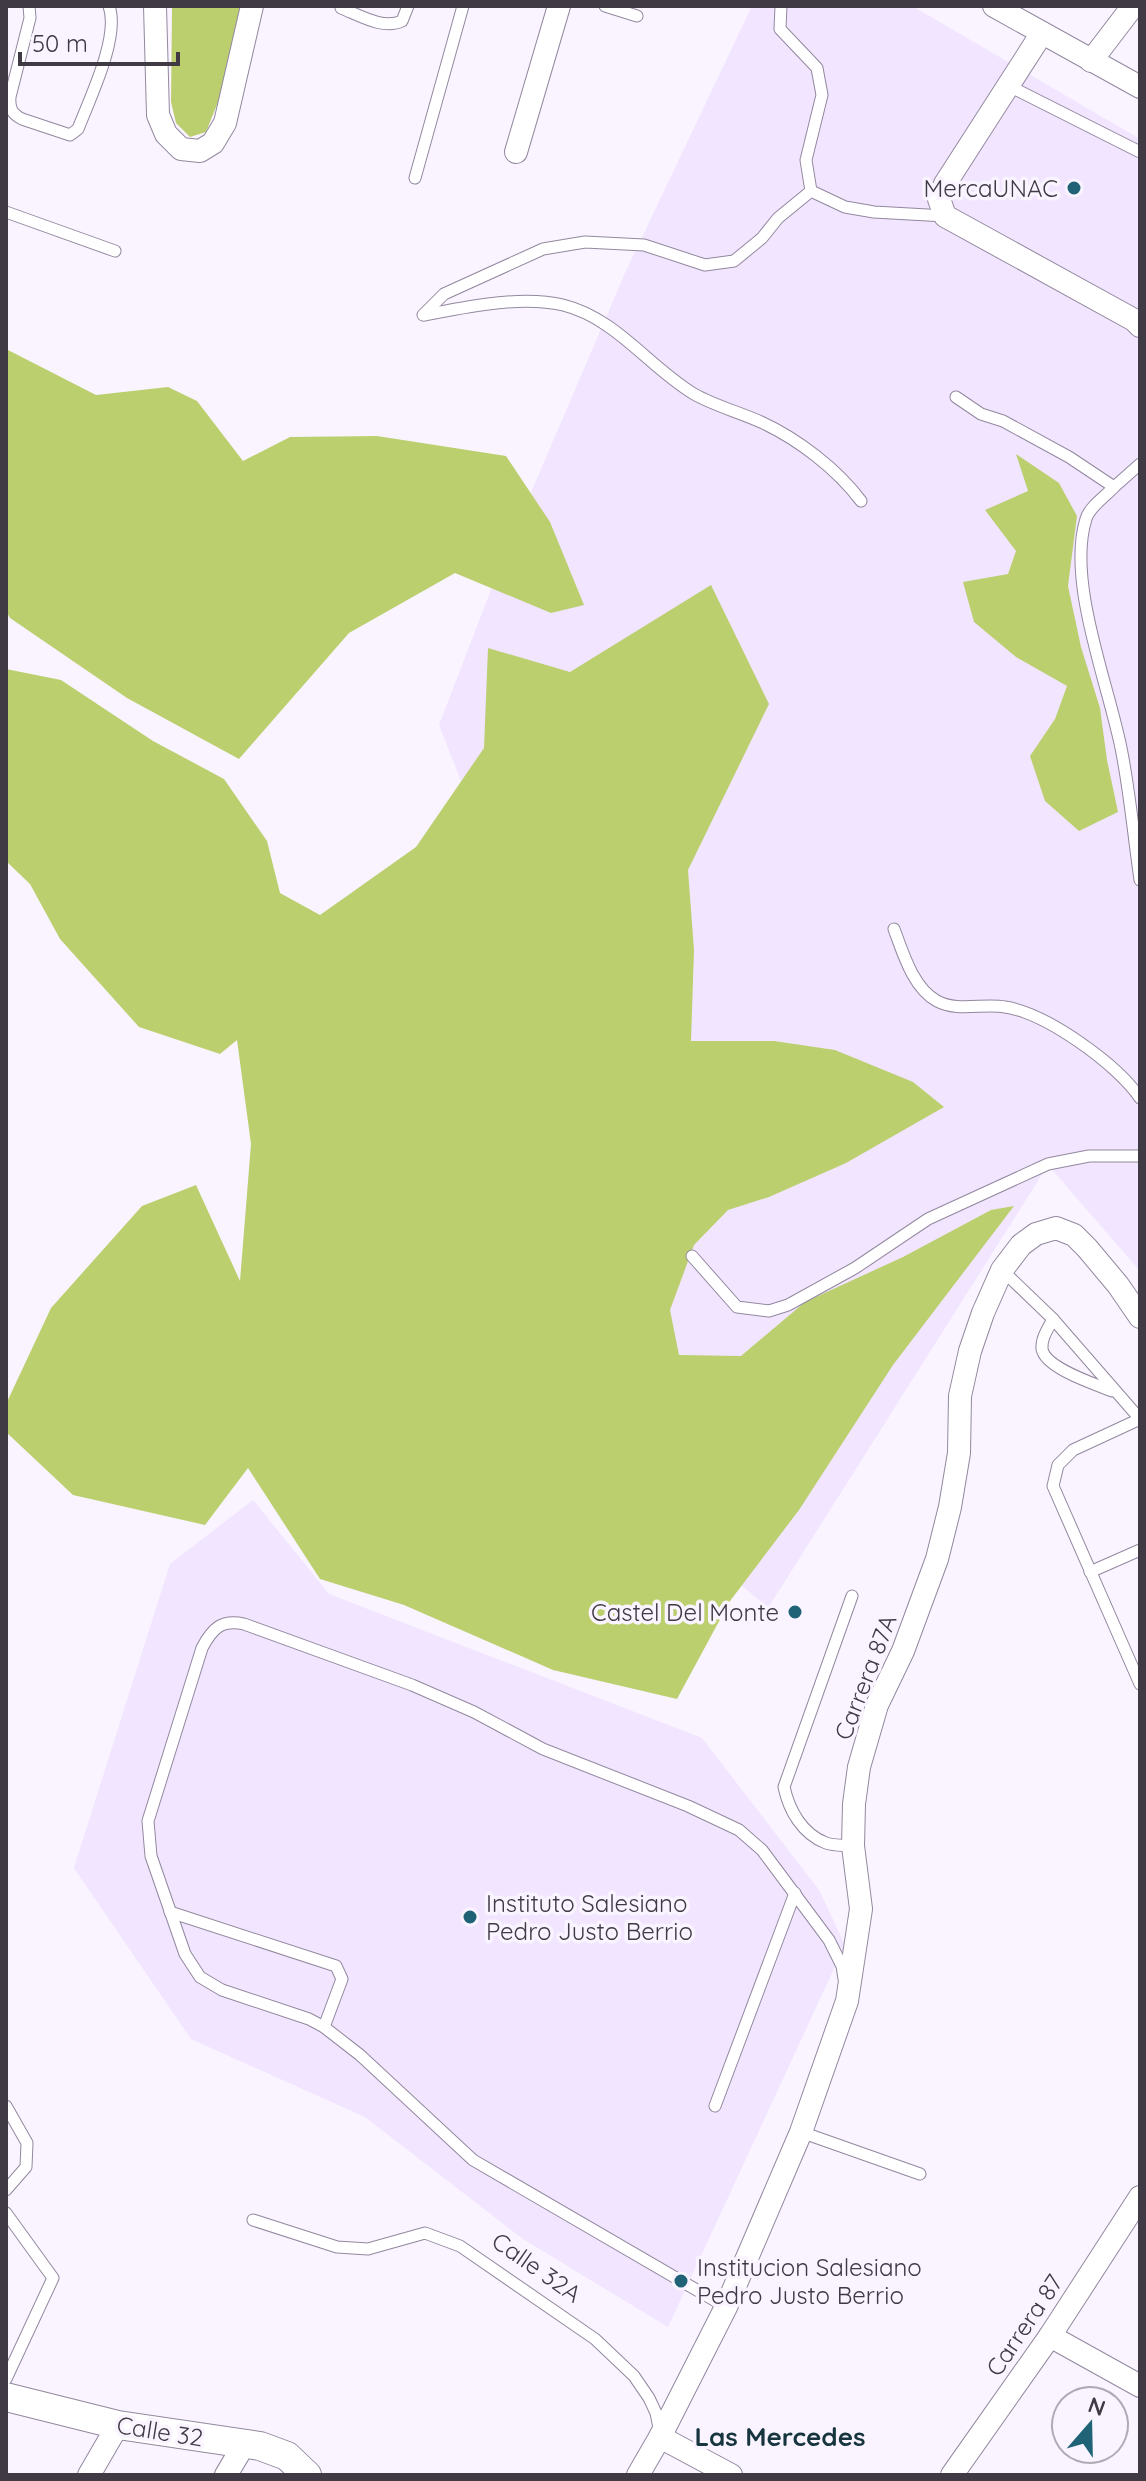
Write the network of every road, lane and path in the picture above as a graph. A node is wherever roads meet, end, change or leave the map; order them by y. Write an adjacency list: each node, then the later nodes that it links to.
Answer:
1 (29, 6): 2 (lane)
2 (109, 6)
3 (155, 6): 4 (street)
4 (252, 6)
5 (408, 6): 12 (lane)
6 (463, 6): 20 (lane)
7 (559, 6): 18 (street)
8 (605, 6): 13 (lane)
9 (781, 6): 21 (lane)
10 (994, 6): 14 (street)
11 (1133, 6): 15 (street)
12 (341, 8)
13 (637, 16)
14 (1042, 33): 15 (street); 16 (street)
15 (1091, 61): 17 (street)
16 (1009, 86): 19 (lane); 23 (street)
17 (1140, 87)
18 (516, 152)
19 (1140, 152)
20 (415, 178)
21 (811, 191): 23 (lane); 29 (lane)
22 (6, 212): 24 (lane)
23 (945, 216): 25 (street)
24 (115, 251)
25 (1140, 326)
26 (956, 397): 28 (lane)
27 (1140, 464): 28 (lane)
28 (1114, 487): 30 (lane)
29 (861, 501)
30 (1140, 880)
31 (894, 929): 32 (lane)
32 (1140, 1098)
33 (1140, 1156): 34 (lane)
34 (692, 1256)
35 (1002, 1270): 36 (street, Carrera 87A); 37 (lane); 44 (street, Carrera 87A)
36 (1140, 1317)
37 (1053, 1319): 38 (lane); 38 (lane)
38 (1116, 1393): 39 (lane)
39 (1140, 1419): 41 (lane)
40 (1140, 1550): 41 (lane)
41 (1090, 1572): 43 (lane)
42 (852, 1596): 44 (lane)
43 (1140, 1684)
44 (853, 1846): 47 (street, Carrera 87A)
45 (795, 1893): 46 (lane); 47 (lane); 50 (lane)
46 (170, 1912): 48 (lane); 48 (lane)
47 (847, 2001): 51 (street, Carrera 87A)
48 (324, 2027): 57 (lane)
49 (6, 2106): 53 (lane)
50 (715, 2106)
51 (801, 2132): 52 (lane); 57 (street, Carrera 87A)
52 (920, 2174)
53 (6, 2190)
54 (1137, 2199): 58 (street, Carrera 87)
55 (6, 2213): 59 (lane)
56 (253, 2220): 63 (lane, Calle 32A)
57 (726, 2307): 63 (street, Carrera 87A)
58 (1050, 2336): 60 (street); 70 (street, Carrera 87)
59 (6, 2379)
60 (1140, 2386)
61 (6, 2397): 62 (street, Calle 32)
62 (118, 2425): 64 (street, Calle 32); 65 (street)
63 (660, 2437): 68 (street, Carrera 87A); 69 (street)
64 (245, 2443): 66 (street); 67 (street, Calle 32)
65 (89, 2475)
66 (226, 2475)
67 (307, 2475)
68 (638, 2475)
69 (731, 2475)
70 (952, 2475)

